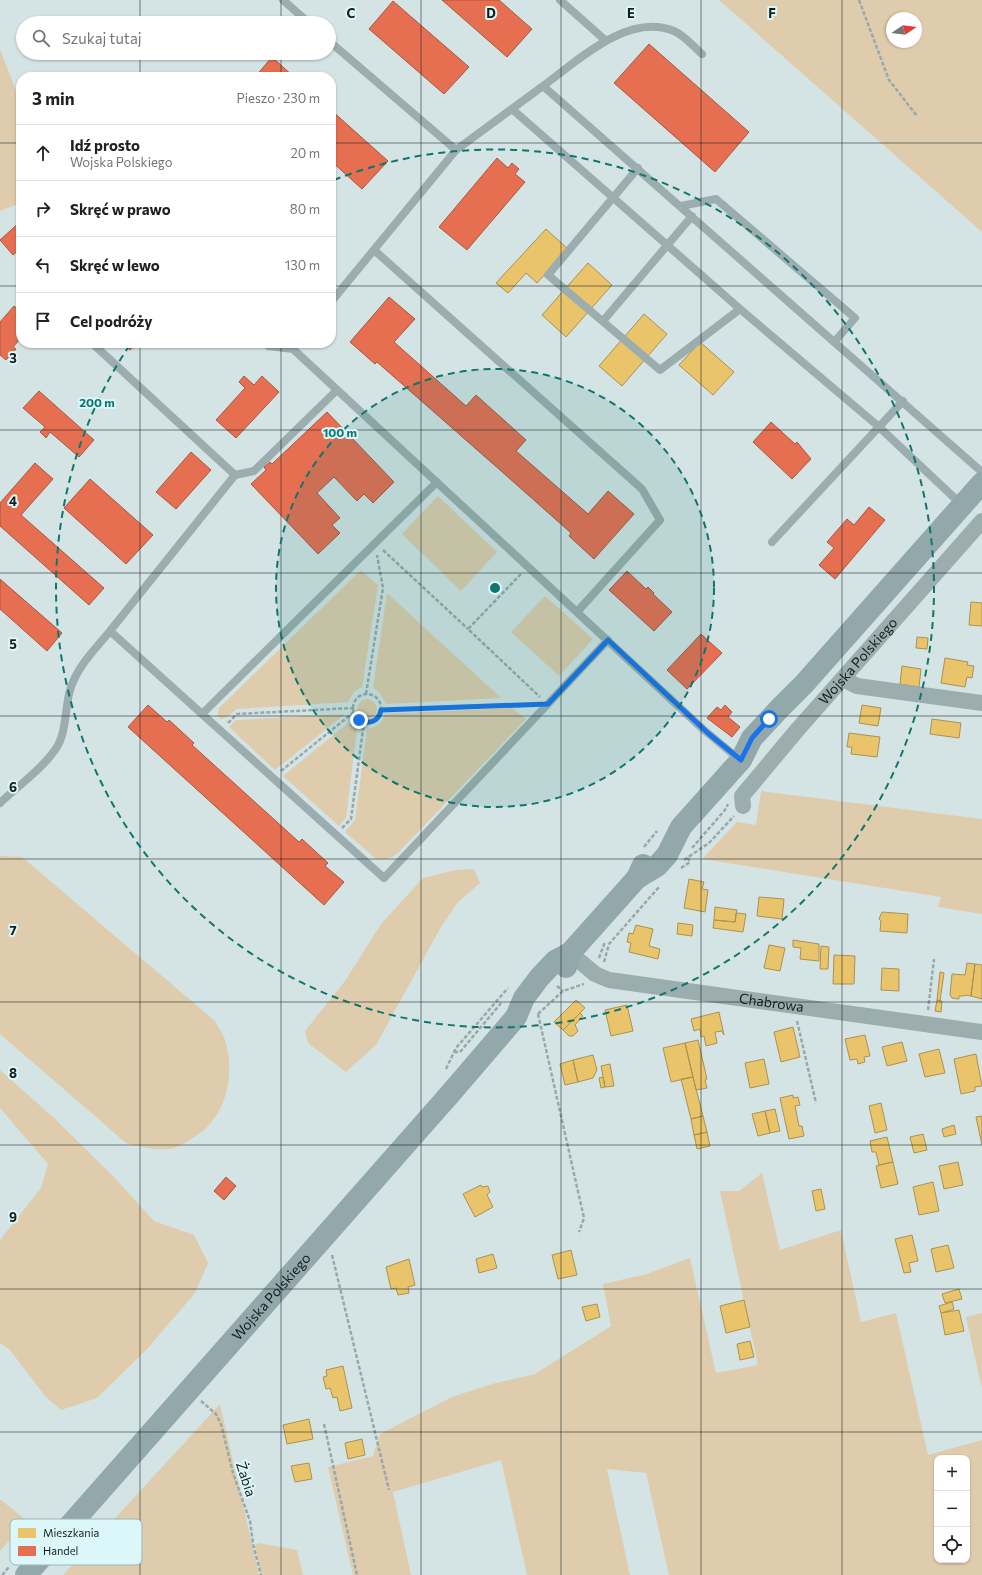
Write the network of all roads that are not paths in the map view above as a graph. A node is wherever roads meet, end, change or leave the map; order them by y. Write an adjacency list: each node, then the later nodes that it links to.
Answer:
1 (283, 0): 3 (lane)
2 (560, 0): 4 (lane)
3 (301, 16)
4 (605, 40): 6 (lane); 7 (lane)
5 (336, 47): 9 (lane)
6 (702, 54)
7 (543, 86): 8 (lane); 10 (lane)
8 (512, 109): 9 (lane); 11 (lane)
9 (456, 150): 15 (lane)
10 (638, 168): 11 (lane); 12 (lane)
11 (612, 197): 14 (lane); 18 (lane)
12 (681, 206): 13 (lane); 19 (lane)
13 (692, 216): 14 (lane); 19 (lane)
14 (667, 245): 17 (lane); 18 (lane)
15 (374, 250): 16 (lane); 32 (lane)
16 (337, 295)
17 (740, 309): 18 (lane); 24 (lane)
18 (603, 321)
19 (835, 342): 23 (lane)
20 (97, 348): 26 (lane)
21 (297, 348): 22 (lane)
22 (337, 390): 26 (lane); 27 (lane)
23 (903, 401): 24 (lane); 25 (lane)
24 (878, 426): 29 (lane); 31 (lane)
25 (982, 472)
26 (235, 475): 33 (lane)
27 (437, 482): 32 (lane); 37 (lane)
28 (982, 483): 29 (main road, Wojska Polskiego)
29 (962, 505): 38 (main road, Wojska Polskiego)
30 (982, 521): 35 (street, Wojska Polskiego)
31 (772, 542)
32 (577, 612): 34 (lane)
33 (110, 631): 37 (lane); 39 (lane)
34 (608, 640): 37 (lane); 38 (lane)
35 (843, 679): 36 (street); 40 (street, Wojska Polskiego)
36 (982, 703)
37 (202, 714)
38 (741, 760): 41 (main road, Wojska Polskiego)
39 (0, 803)
40 (743, 806)
41 (570, 953): 42 (street, Chabrowa); 43 (main road, Wojska Polskiego)
42 (982, 1032)
43 (76, 1519)
44 (35, 1565): 45 (main road, Wojska Polskiego)
45 (26, 1575)

